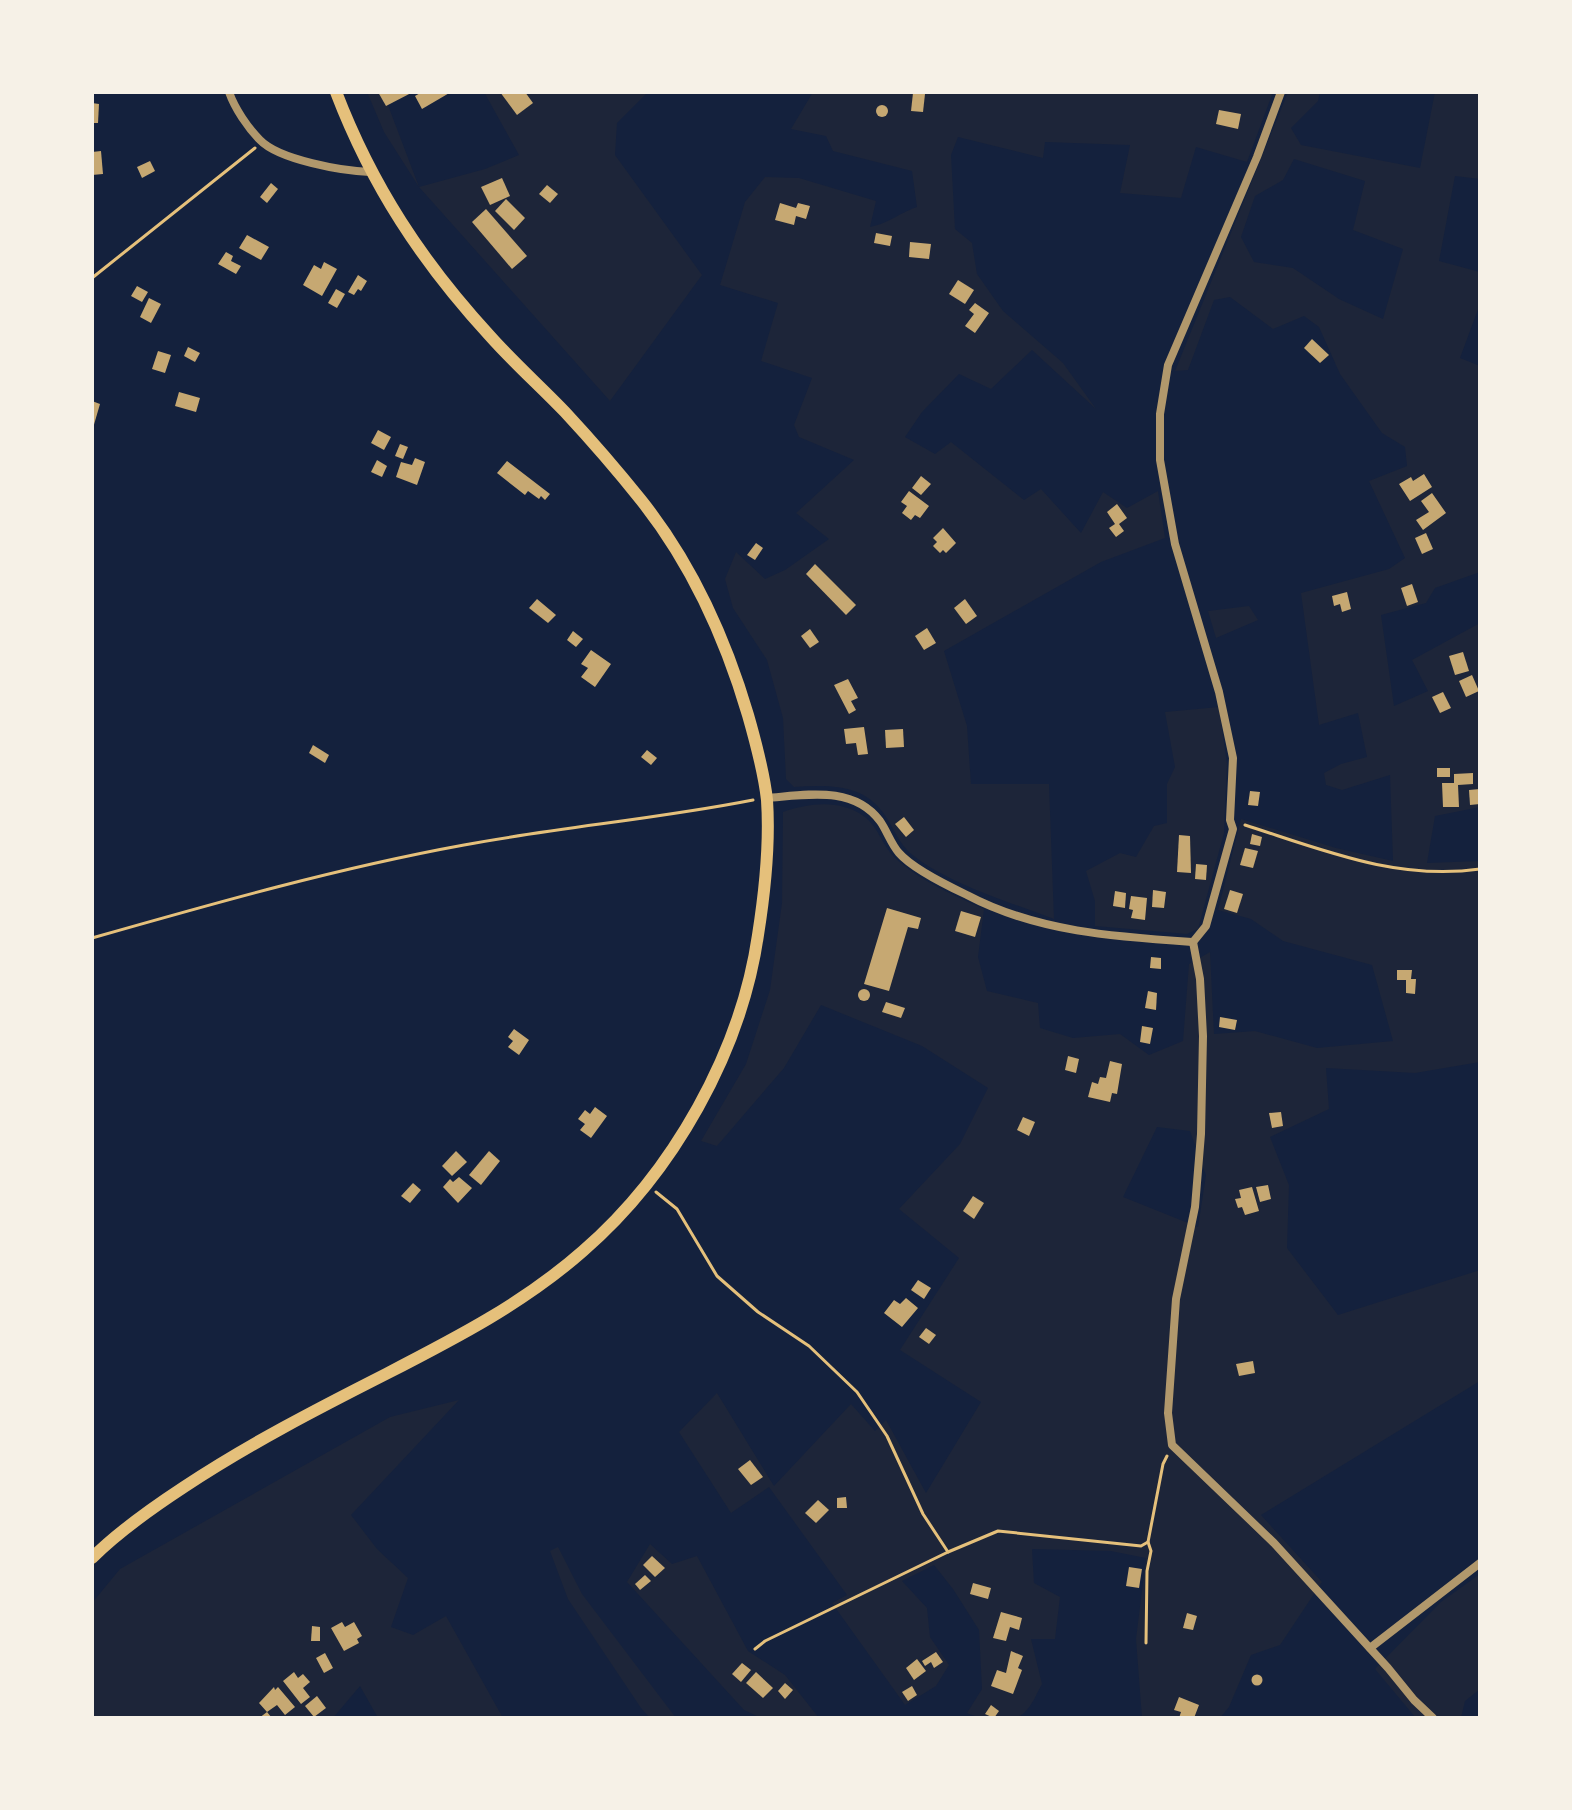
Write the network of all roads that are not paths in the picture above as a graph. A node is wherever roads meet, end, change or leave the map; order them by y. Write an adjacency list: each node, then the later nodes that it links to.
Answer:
1 (229, 92): 4 (street)
2 (336, 92): 4 (main road)
3 (1281, 92): 6 (street)
4 (370, 172): 5 (main road)
5 (766, 798): 6 (street); 7 (main road)
6 (1193, 942): 9 (street)
7 (92, 1558)
8 (1480, 1563): 9 (street)
9 (1370, 1648): 10 (street)
10 (1433, 1718)

